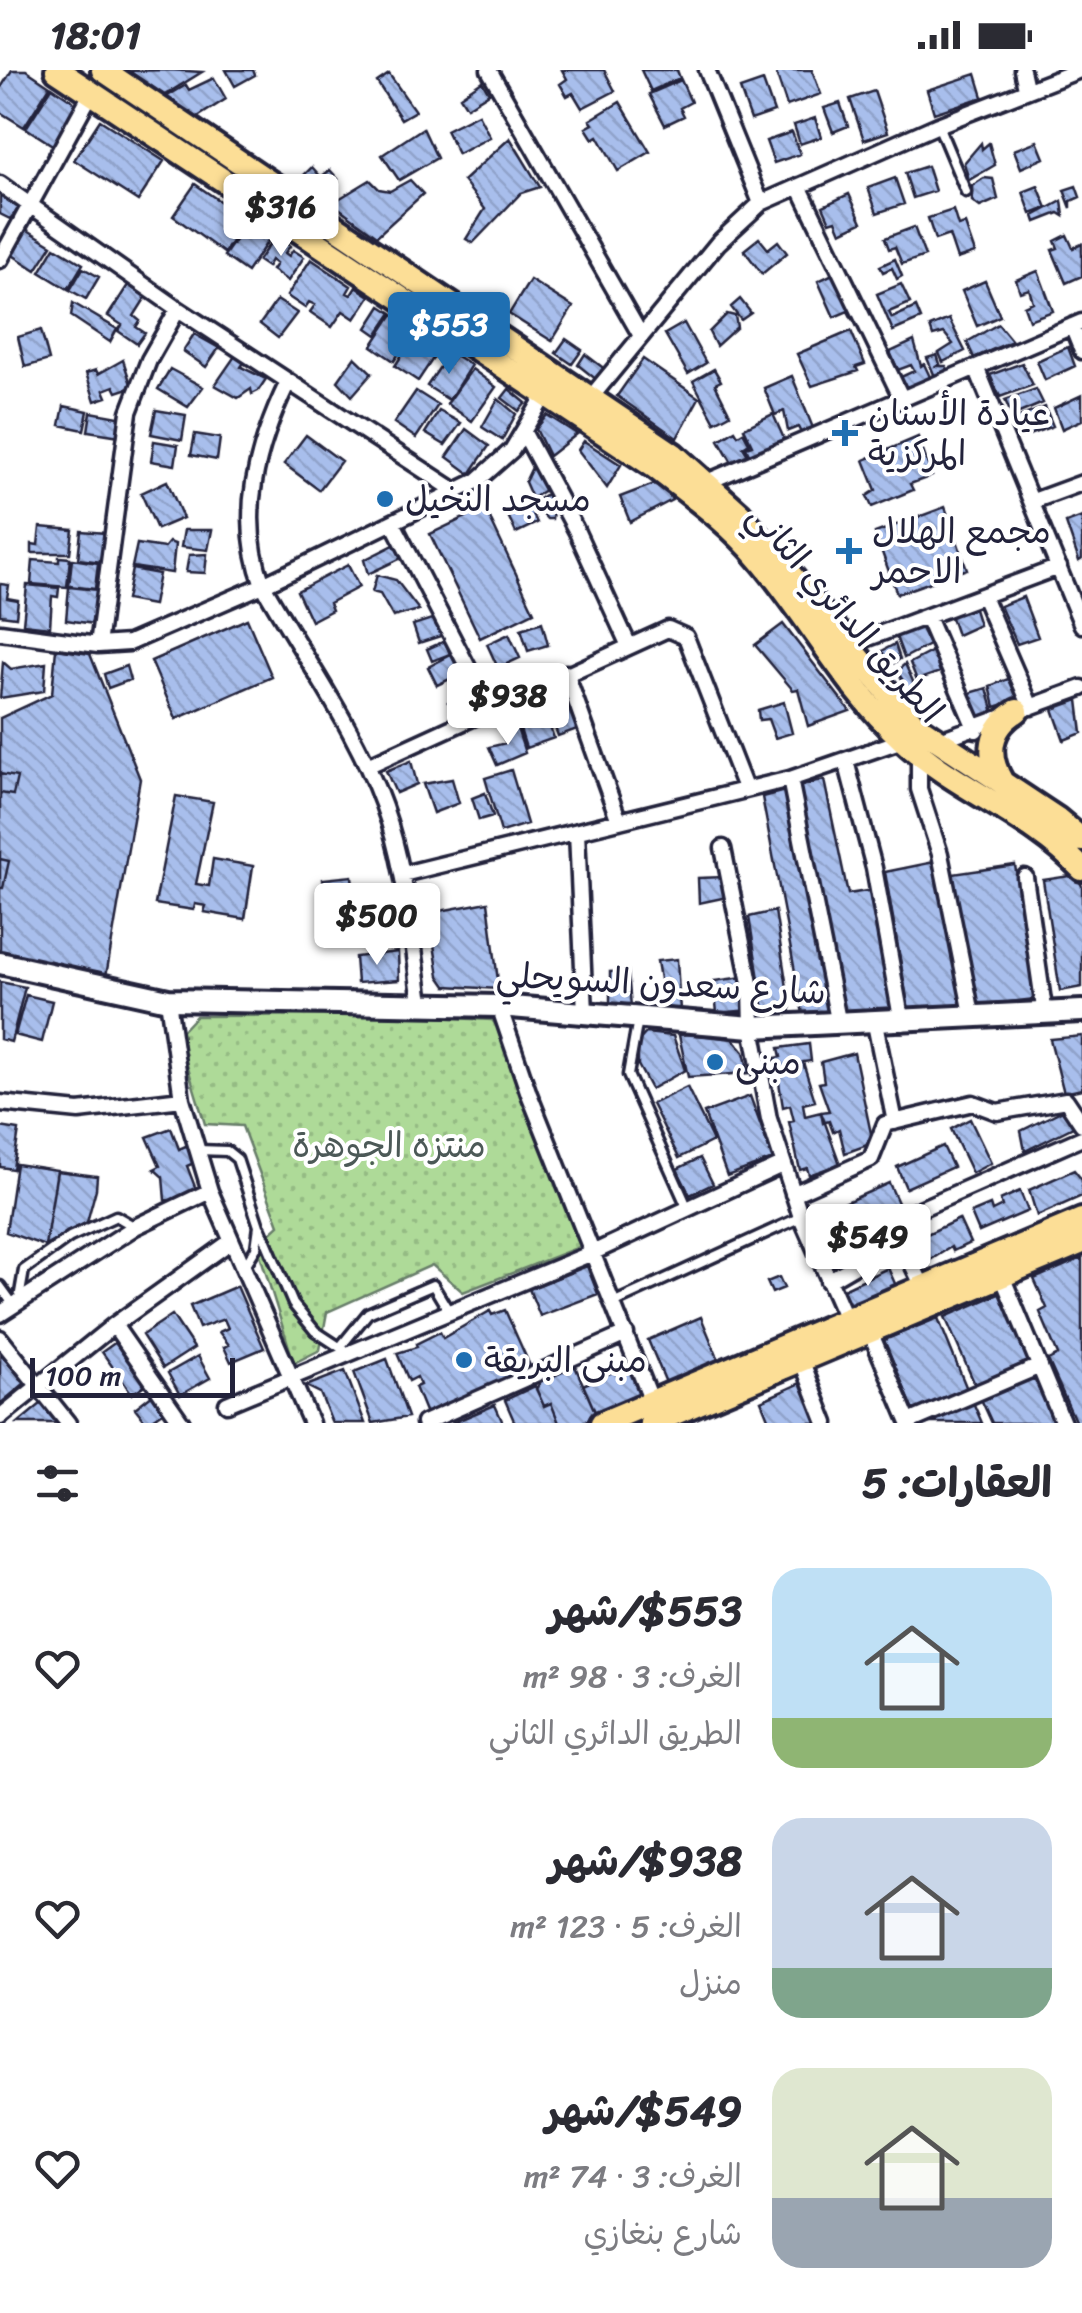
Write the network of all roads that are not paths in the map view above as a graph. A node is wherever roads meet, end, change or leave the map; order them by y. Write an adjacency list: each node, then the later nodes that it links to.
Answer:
1 (57, 70): 8 (main road, الطريق الدائري الثاني)
2 (103, 70): 8 (street); 24 (main road, الطريق الدائري الثاني)
3 (489, 70): 18 (street)
4 (707, 70): 13 (street)
5 (1022, 70): 7 (street)
6 (1080, 70): 7 (street)
7 (1026, 88): 9 (street)
8 (91, 93): 14 (street); 22 (main road, الطريق الدائري الثاني)
9 (938, 124): 11 (street); 12 (lane)
10 (0, 184): 14 (street)
11 (799, 186): 13 (street); 23 (street)
12 (966, 192)
13 (760, 203): 18 (street)
14 (32, 204): 15 (street); 16 (street)
15 (0, 260)
16 (178, 309): 21 (street); 37 (street)
17 (1077, 324): 19 (street); 20 (street)
18 (640, 334): 24 (street)
19 (1082, 351)
20 (976, 367): 23 (street); 29 (street)
21 (288, 382): 28 (street); 32 (street)
22 (545, 395): 24 (main road, الطريق الدائري الثاني); 25 (street)
23 (902, 399): 26 (street)
24 (583, 407): 26 (main road, الطريق الدائري الثاني); 45 (main road, الطريق الدائري الثاني)
25 (524, 433): 28 (street); 38 (street)
26 (707, 482): 39 (main road, الطريق الدائري الثاني)
27 (1082, 484): 29 (street)
28 (457, 492): 30 (street)
29 (1033, 501): 31 (street)
30 (394, 525): 32 (street); 42 (street)
31 (1059, 567): 33 (street); 35 (street)
32 (263, 585): 37 (street); 47 (street)
33 (983, 596): 34 (street); 43 (street)
34 (927, 617): 39 (street); 44 (street)
35 (1082, 626)
36 (0, 632): 37 (street)
37 (98, 645)
38 (629, 646): 40 (street); 50 (street)
39 (847, 646): 45 (main road, الطريق الدائري الثاني)
40 (566, 673): 42 (street); 51 (street)
41 (1082, 688): 43 (street)
42 (490, 708): 47 (street)
43 (1024, 709): 44 (street); 49 (main road)
44 (976, 730): 45 (street)
45 (920, 744): 46 (street); 49 (main road); 55 (main road, الطريق الدائري الثاني); 66 (street)
46 (846, 761): 48 (street); 67 (street)
47 (367, 766): 56 (street)
48 (790, 779): 50 (street); 69 (street)
49 (1002, 782): 53 (main road)
50 (745, 788): 51 (street)
51 (619, 821): 52 (street)
52 (577, 832): 56 (street); 63 (street)
53 (1082, 840)
54 (723, 848): 70 (street)
55 (1082, 869)
56 (403, 874): 60 (street)
57 (1026, 878): 64 (street)
58 (0, 963): 59 (main road, شارع سعدون السويحلي)
59 (168, 1000): 60 (main road, شارع سعدون السويحلي); 71 (street)
60 (422, 1003): 61 (main road, شارع سعدون السويحلي)
61 (499, 1006): 63 (main road, شارع سعدون السويحلي); 88 (street)
62 (1082, 1012): 64 (main road, شارع سعدون السويحلي)
63 (585, 1013): 65 (main road, شارع سعدون السويحلي)
64 (1046, 1014): 66 (main road, شارع سعدون السويحلي)
65 (638, 1019): 70 (main road, شارع سعدون السويحلي); 80 (lane)
66 (973, 1019): 67 (main road, شارع سعدون السويحلي)
67 (902, 1023): 68 (main road, شارع سعدون السويحلي)
68 (875, 1024): 69 (main road, شارع سعدون السويحلي); 73 (street)
69 (838, 1025): 70 (main road, شارع سعدون السويحلي)
70 (752, 1027): 77 (street)
71 (182, 1099): 72 (street); 76 (street)
72 (0, 1103)
73 (894, 1122): 74 (street); 79 (street)
74 (1082, 1124)
75 (1082, 1138): 85 (street)
76 (198, 1150): 78 (street); 83 (lane)
77 (782, 1164): 79 (street); 80 (street)
78 (210, 1191): 84 (street); 86 (street)
79 (792, 1194): 81 (street)
80 (688, 1209): 88 (street)
81 (800, 1216): 91 (street); 95 (lane)
82 (1082, 1220): 93 (main road)
83 (260, 1226): 89 (lane); 103 (lane)
84 (135, 1227): 94 (street); 94 (lane)
85 (900, 1239): 91 (street); 93 (street)
86 (230, 1242): 89 (street); 99 (street)
87 (1082, 1242): 90 (main road)
88 (592, 1253): 95 (street); 96 (street)
89 (242, 1269): 106 (street)
90 (1002, 1276): 101 (main road); 105 (street)
91 (828, 1281): 98 (street)
92 (0, 1286): 94 (lane)
93 (923, 1287): 98 (main road)
94 (16, 1302): 97 (street)
95 (613, 1303): 100 (street)
96 (448, 1310): 103 (street); 103 (lane)
97 (0, 1314)
98 (847, 1321): 109 (main road)
99 (114, 1325): 107 (street); 113 (street)
100 (626, 1334): 109 (street); 115 (street)
101 (871, 1334): 104 (main road); 111 (street)
102 (0, 1338): 107 (street)
103 (344, 1349): 106 (street)
104 (802, 1362): 109 (main road); 117 (street)
105 (1040, 1366): 111 (street); 118 (street)
106 (292, 1377): 108 (street); 114 (street)
107 (40, 1385): 110 (street); 112 (street)
108 (228, 1404)
109 (659, 1416): 116 (main road)
110 (0, 1417)
111 (909, 1422)
112 (68, 1423)
113 (182, 1423)
114 (311, 1423)
115 (424, 1423)
116 (602, 1423)
117 (826, 1423)
118 (1064, 1423)

